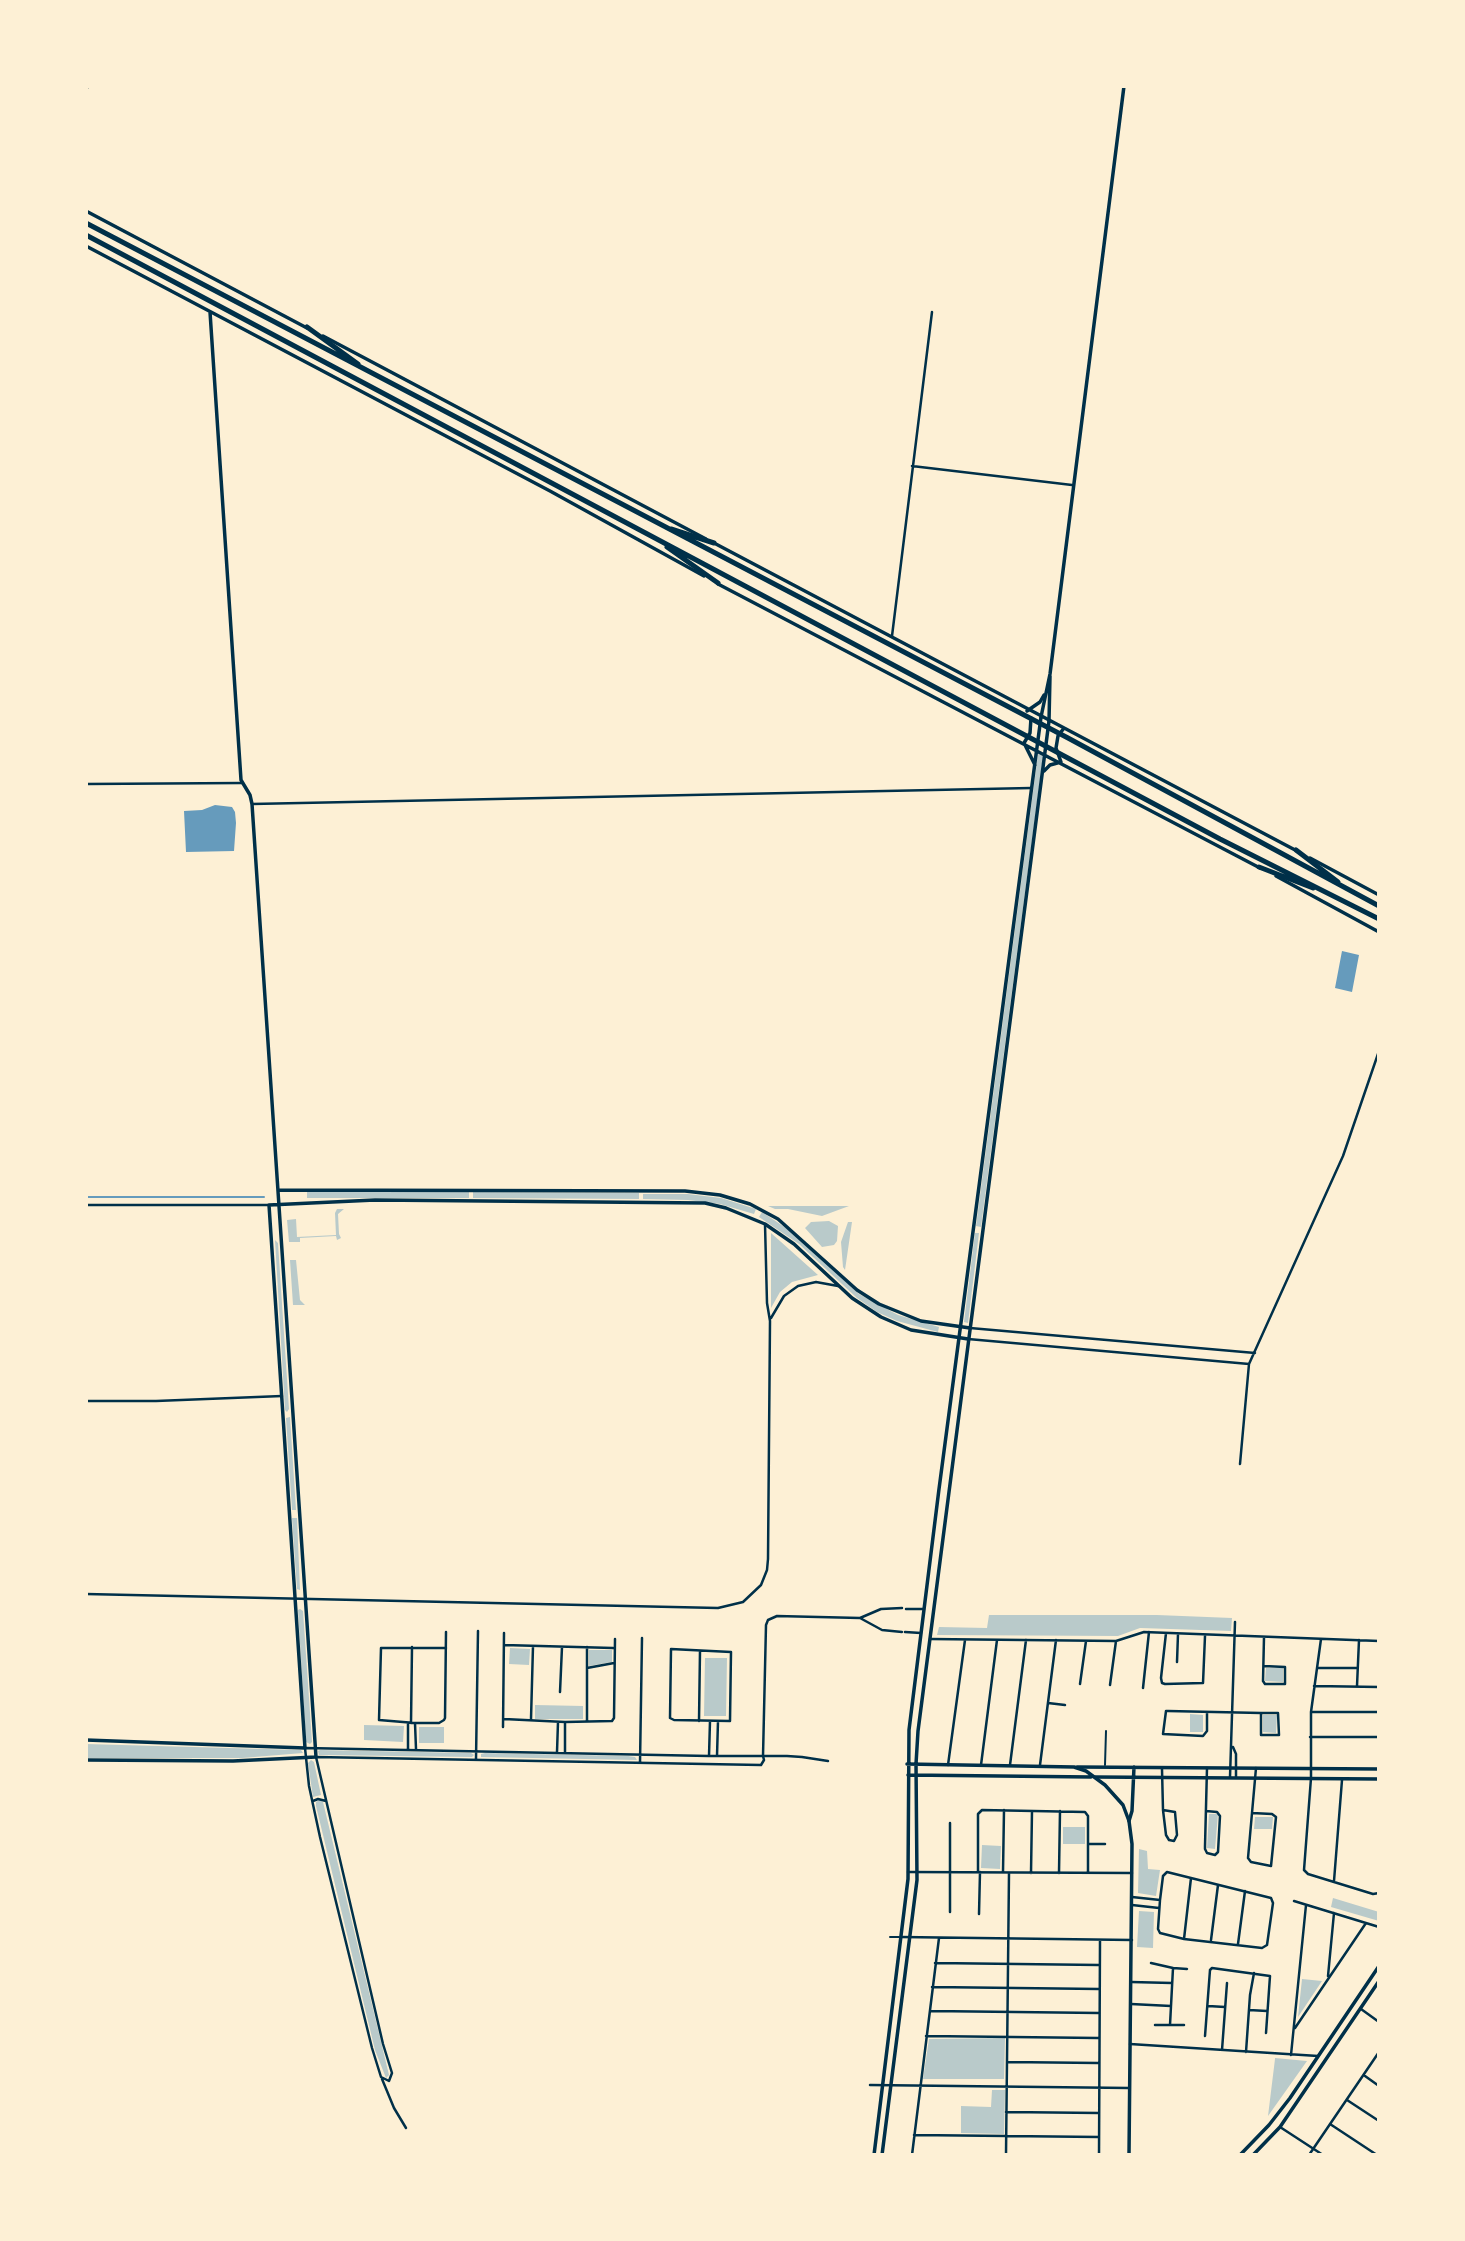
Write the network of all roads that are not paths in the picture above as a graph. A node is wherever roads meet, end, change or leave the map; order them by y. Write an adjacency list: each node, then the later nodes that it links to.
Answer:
1 (1124, 86): 11 (street)
2 (86, 211): 8 (street)
3 (86, 223): 9 (highway)
4 (86, 235): 13 (highway)
5 (86, 246): 6 (street)
6 (210, 312): 15 (street); 29 (street)
7 (932, 312): 10 (street)
8 (307, 327): 9 (highway); 14 (street)
9 (365, 370): 12 (highway)
10 (912, 466): 11 (street); 16 (street)
11 (1074, 485): 17 (street)
12 (656, 524): 14 (highway); 19 (highway)
13 (650, 534): 15 (highway); 37 (highway)
14 (715, 543): 16 (street)
15 (718, 583): 23 (street)
16 (891, 638): 19 (street)
17 (1050, 674): 18 (street); 21 (street)
18 (1044, 695): 19 (street); 20 (street)
19 (1024, 712): 20 (street); 23 (street); 35 (highway)
20 (1041, 717): 21 (street); 24 (street)
21 (1049, 721): 22 (street); 25 (street)
22 (1064, 728): 26 (street); 33 (street)
23 (1024, 743): 24 (street); 27 (street)
24 (1037, 750): 25 (street); 27 (street)
25 (1045, 754): 26 (street); 28 (street)
26 (1061, 762): 28 (street); 34 (street)
27 (1035, 767): 31 (street)
28 (1043, 773): 53 (street)
29 (242, 783): 30 (street); 32 (street)
30 (86, 784)
31 (1031, 788): 32 (street); 54 (street)
32 (252, 804): 42 (street)
33 (1296, 850): 35 (highway); 36 (street)
34 (1259, 867): 37 (highway); 40 (street)
35 (1349, 890): 38 (highway)
36 (1379, 895)
37 (1345, 901): 39 (highway)
38 (1379, 906)
39 (1379, 919)
40 (1379, 932)
41 (1379, 1051): 65 (street)
42 (278, 1190): 43 (street); 49 (street)
43 (303, 1190): 44 (street); 48 (street)
44 (470, 1190): 45 (street); 46 (street)
45 (641, 1191): 47 (street); 59 (street)
46 (470, 1200): 47 (street); 48 (street)
47 (641, 1201): 52 (street)
48 (303, 1202): 49 (street)
49 (279, 1203): 51 (street); 55 (street)
50 (86, 1205): 51 (street)
51 (269, 1205): 56 (street)
52 (765, 1224): 57 (street); 58 (street)
53 (983, 1228): 54 (street); 61 (street)
54 (974, 1229): 60 (street)
55 (281, 1239): 56 (street); 73 (street)
56 (271, 1240): 67 (street)
57 (838, 1286): 58 (street); 62 (street)
58 (770, 1321): 76 (street)
59 (944, 1325): 60 (street); 62 (street)
60 (961, 1327): 61 (street); 63 (street)
61 (970, 1328): 64 (street); 65 (street)
62 (942, 1336): 63 (street)
63 (960, 1338): 64 (street); 70 (street)
64 (968, 1339): 66 (street); 71 (street)
65 (1255, 1353): 66 (street)
66 (1249, 1364): 69 (street)
67 (282, 1396): 68 (street); 72 (street)
68 (86, 1401)
69 (1240, 1464)
70 (939, 1489): 71 (street); 77 (street)
71 (949, 1491): 92 (street)
72 (289, 1513): 73 (street); 75 (street)
73 (299, 1513): 76 (street)
74 (86, 1594): 75 (street)
75 (295, 1598): 76 (street); 146 (street)
76 (304, 1599): 147 (street)
77 (924, 1609): 78 (street); 84 (street)
78 (860, 1618): 84 (street); 156 (street)
79 (1235, 1622): 88 (street)
80 (478, 1631): 150 (street)
81 (446, 1632): 107 (street)
82 (1149, 1632): 85 (street); 100 (street); 121 (street)
83 (505, 1633): 102 (street)
84 (921, 1633): 140 (street)
85 (1166, 1633): 86 (street); 87 (street)
86 (1178, 1633): 87 (street); 110 (street)
87 (1205, 1634): 88 (street)
88 (1235, 1636): 89 (street); 128 (street)
89 (1264, 1637): 93 (street); 112 (street)
90 (642, 1638): 153 (street)
91 (615, 1639): 108 (street)
92 (930, 1639): 94 (street); 141 (street)
93 (1321, 1639): 98 (street); 114 (street)
94 (965, 1640): 95 (street); 165 (street)
95 (997, 1640): 96 (street); 166 (street)
96 (1026, 1640): 97 (street); 167 (street)
97 (1056, 1640): 99 (street); 123 (street)
98 (1359, 1640): 101 (street); 115 (street)
99 (1086, 1641): 100 (street); 116 (street)
100 (1116, 1641): 117 (street)
101 (1379, 1641)
102 (504, 1645): 103 (street); 130 (street)
103 (533, 1646): 105 (street); 131 (street)
104 (412, 1647): 107 (street); 138 (street); 138 (street)
105 (562, 1647): 106 (street); 122 (street)
106 (587, 1647): 108 (street); 113 (street)
107 (446, 1648): 138 (street)
108 (614, 1648): 111 (street)
109 (700, 1651): 132 (street); 132 (street); 134 (street)
110 (1177, 1662)
111 (614, 1663): 113 (street); 137 (street)
112 (1264, 1666): 112 (street)
113 (587, 1668): 137 (street)
114 (1317, 1668): 115 (street); 118 (street)
115 (1357, 1668): 119 (street)
116 (1080, 1684)
117 (1111, 1685)
118 (1314, 1686): 119 (street); 126 (street)
119 (1357, 1686): 120 (street)
120 (1379, 1687)
121 (1143, 1688)
122 (560, 1692)
123 (1048, 1703): 124 (street); 168 (street)
124 (1065, 1705)
125 (1207, 1712): 125 (street); 128 (street)
126 (1311, 1712): 127 (street); 143 (street)
127 (1379, 1712)
128 (1233, 1713): 129 (street); 174 (street)
129 (1261, 1713): 129 (street)
130 (503, 1719): 131 (street); 139 (street)
131 (531, 1720): 135 (street)
132 (699, 1721): 133 (street)
133 (710, 1721): 134 (street); 154 (street)
134 (718, 1721): 155 (street)
135 (558, 1722): 136 (street); 151 (street)
136 (565, 1722): 137 (street); 152 (street)
137 (587, 1722)
138 (412, 1723): 148 (street); 149 (street)
139 (503, 1727)
140 (909, 1730): 141 (street); 164 (street)
141 (918, 1731): 163 (street)
142 (1106, 1731): 170 (lane)
143 (1310, 1737): 144 (street); 176 (street)
144 (1379, 1737)
145 (86, 1740): 146 (street)
146 (305, 1748): 147 (street); 157 (street)
147 (314, 1748): 148 (street); 158 (street)
148 (408, 1749): 149 (street)
149 (416, 1749): 150 (street)
150 (477, 1750): 151 (street); 159 (street)
151 (557, 1752): 152 (street)
152 (565, 1753): 153 (street)
153 (640, 1754): 154 (street); 162 (street)
154 (709, 1756): 155 (street)
155 (717, 1756): 156 (street)
156 (763, 1756): 161 (street); 162 (street)
157 (305, 1757): 158 (street); 160 (street); 191 (street)
158 (316, 1757): 159 (street); 190 (street)
159 (477, 1759): 162 (street)
160 (86, 1760)
161 (828, 1761)
162 (640, 1763)
163 (916, 1764): 164 (street); 165 (street); 179 (street)
164 (907, 1765): 178 (street)
165 (948, 1765): 166 (street)
166 (981, 1765): 167 (street)
167 (1010, 1766): 168 (street)
168 (1040, 1766): 169 (street)
169 (1070, 1767): 170 (street); 182 (street)
170 (1105, 1767): 171 (street)
171 (1134, 1767): 172 (street); 180 (street)
172 (1162, 1768): 173 (street); 181 (street)
173 (1207, 1768): 174 (street); 183 (street)
174 (1233, 1768): 175 (street); 184 (street); 185 (street)
175 (1256, 1768): 176 (street); 186 (street)
176 (1310, 1769): 177 (street); 187 (street)
177 (1379, 1769)
178 (908, 1775): 179 (street); 202 (street)
179 (917, 1775): 182 (street); 203 (street)
180 (1133, 1776): 181 (street); 182 (street); 198 (street)
181 (1163, 1776): 183 (street); 195 (street)
182 (1093, 1777): 198 (street)
183 (1206, 1777): 184 (street); 196 (street)
184 (1230, 1777): 185 (street)
185 (1236, 1777): 186 (street)
186 (1255, 1778): 187 (street); 197 (street)
187 (1311, 1778): 188 (street); 213 (street)
188 (1342, 1779): 189 (street); 213 (street)
189 (1379, 1779)
190 (326, 1801): 191 (street); 283 (street)
191 (312, 1803): 283 (street)
192 (1004, 1810): 193 (street); 205 (street); 206 (street)
193 (1032, 1811): 194 (street); 208 (street)
194 (1060, 1811): 200 (street); 209 (street)
195 (1163, 1811): 195 (street)
196 (1206, 1811): 196 (street)
197 (1252, 1813): 197 (street)
198 (1129, 1821): 211 (street)
199 (950, 1823): 204 (street)
200 (1088, 1844): 201 (street); 210 (street)
201 (1105, 1844)
202 (908, 1872): 203 (street); 229 (street)
203 (917, 1872): 204 (street); 230 (street)
204 (950, 1872): 205 (street); 223 (street)
205 (979, 1872): 206 (street); 225 (street)
206 (1003, 1872): 207 (street)
207 (1009, 1872): 208 (street); 232 (street)
208 (1031, 1873): 209 (street)
209 (1059, 1873): 210 (street)
210 (1088, 1873): 211 (street)
211 (1132, 1873): 217 (street)
212 (1191, 1878): 214 (street); 218 (street); 233 (street)
213 (1334, 1881): 216 (street)
214 (1218, 1885): 215 (street); 236 (street)
215 (1245, 1891): 237 (street); 237 (street)
216 (1379, 1893)
217 (1132, 1897): 218 (street); 220 (street)
218 (1160, 1900): 222 (street)
219 (1294, 1902): 221 (street)
220 (1132, 1905): 222 (street); 235 (street)
221 (1306, 1905): 224 (street); 268 (street)
222 (1159, 1908): 233 (street)
223 (950, 1912)
224 (1334, 1913): 226 (street); 246 (street)
225 (979, 1914)
226 (1366, 1923): 227 (street); 246 (street)
227 (1379, 1927)
228 (890, 1937): 229 (lane)
229 (901, 1937): 230 (street); 285 (street)
230 (910, 1938): 231 (street); 286 (street)
231 (939, 1938): 232 (street); 238 (street)
232 (1008, 1939): 234 (street); 240 (street)
233 (1184, 1939): 236 (street)
234 (1100, 1940): 235 (street); 241 (street)
235 (1132, 1940): 248 (street)
236 (1211, 1941): 237 (street)
237 (1238, 1945)
238 (935, 1963): 240 (street); 251 (street)
239 (1151, 1963): 242 (street)
240 (1008, 1964): 241 (street); 252 (street)
241 (1100, 1965): 253 (street)
242 (1173, 1968): 244 (street); 249 (street)
243 (1379, 1968): 279 (street)
244 (1187, 1969)
245 (1254, 1973): 256 (street); 259 (street); 261 (street)
246 (1328, 1979): 268 (street)
247 (1379, 1981): 258 (street)
248 (1131, 1982): 249 (street); 254 (street)
249 (1172, 1983): 255 (street)
250 (1227, 1983): 257 (street)
251 (932, 1987): 252 (street); 260 (street)
252 (1007, 1988): 253 (street); 262 (street)
253 (1099, 1989): 263 (street)
254 (1131, 2004): 255 (street); 274 (street)
255 (1171, 2006): 266 (street)
256 (1208, 2006): 257 (street); 271 (street)
257 (1226, 2007): 275 (street)
258 (1361, 2009): 264 (street); 297 (street)
259 (1249, 2010): 261 (street); 276 (street)
260 (929, 2011): 262 (street); 270 (street)
261 (1268, 2011): 269 (street)
262 (1007, 2012): 263 (street); 272 (street)
263 (1099, 2012): 273 (street)
264 (1379, 2022)
265 (1155, 2025): 266 (street)
266 (1170, 2025): 267 (street)
267 (1184, 2025)
268 (1293, 2031): 278 (street)
269 (1266, 2032)
270 (926, 2036): 272 (street); 287 (street)
271 (1206, 2036)
272 (1007, 2037): 273 (street); 280 (street)
273 (1098, 2038): 281 (street)
274 (1130, 2044): 275 (street); 291 (street)
275 (1223, 2048): 276 (street)
276 (1246, 2052): 278 (street)
277 (1379, 2053): 282 (street)
278 (1291, 2055): 279 (street)
279 (1318, 2056): 309 (street)
280 (1007, 2062): 281 (street); 288 (street)
281 (1098, 2063): 290 (street)
282 (1363, 2075): 289 (street); 292 (street)
283 (382, 2079): 298 (street)
284 (870, 2085): 285 (street)
285 (882, 2085): 286 (street); 303 (street)
286 (891, 2085): 287 (street); 304 (street)
287 (920, 2085): 288 (street); 299 (street)
288 (1006, 2086): 290 (street); 293 (street)
289 (1379, 2086)
290 (1098, 2087): 291 (street); 294 (street)
291 (1130, 2088): 308 (street)
292 (1347, 2100): 295 (street); 296 (street)
293 (1006, 2112): 294 (street); 300 (street)
294 (1099, 2113): 301 (street)
295 (1379, 2121)
296 (1330, 2124): 302 (street); 313 (street)
297 (1280, 2127): 302 (street); 310 (street)
298 (406, 2128)
299 (914, 2135): 300 (street); 305 (street)
300 (1006, 2136): 301 (street); 306 (street)
301 (1099, 2137): 307 (street)
302 (1313, 2149): 311 (street); 312 (street)
303 (874, 2155)
304 (882, 2155)
305 (912, 2155)
306 (1006, 2155)
307 (1099, 2155)
308 (1129, 2155)
309 (1240, 2155)
310 (1253, 2155)
311 (1309, 2155)
312 (1323, 2155)
313 (1377, 2155)

